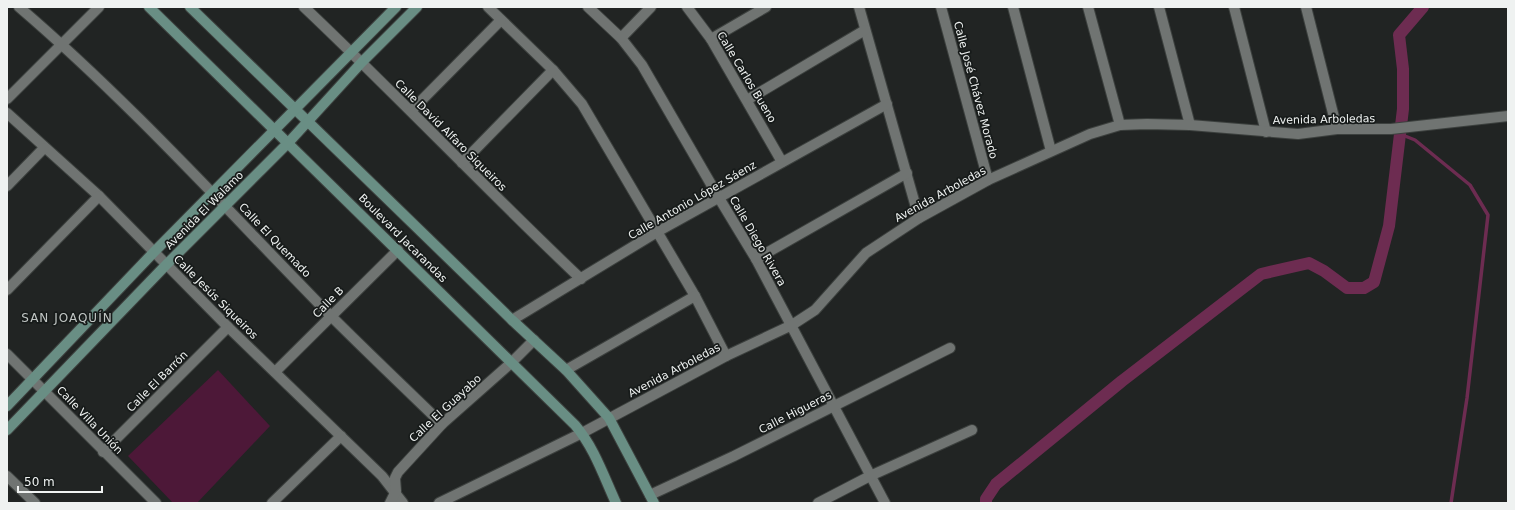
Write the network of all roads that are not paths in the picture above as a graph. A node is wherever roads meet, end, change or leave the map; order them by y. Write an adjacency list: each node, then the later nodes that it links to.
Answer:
1 (19, 7): 24 (street, Calle El Quemado)
2 (99, 7): 24 (street)
3 (149, 7): 38 (main road, Boulevard Jacarandas)
4 (190, 7): 31 (main road, Boulevard Jacarandas)
5 (304, 7): 25 (street, Calle David Alfaro Siqueiros)
6 (396, 7): 25 (main road, Avenida El Walamo)
7 (417, 7): 26 (main road, Avenida El Walamo)
8 (488, 7): 20 (street)
9 (588, 7): 22 (street, Calle Diego Rivera)
10 (651, 7): 22 (street)
11 (687, 7): 23 (street, Calle Carlos Bueno)
12 (766, 7): 23 (street)
13 (860, 7): 21 (street)
14 (941, 7): 47 (street, Calle José Chávez Morado)
15 (1013, 7): 43 (street)
16 (1088, 7): 36 (street)
17 (1159, 7): 37 (street)
18 (1234, 7): 40 (street)
19 (1306, 7): 39 (street)
20 (501, 20): 27 (street); 32 (street)
21 (864, 30): 29 (street); 30 (street)
22 (621, 38): 51 (street, Calle Diego Rivera)
23 (710, 39): 29 (street, Calle Carlos Bueno)
24 (62, 43): 28 (street); 49 (street, Calle El Quemado)
25 (352, 52): 26 (street, Calle David Alfaro Siqueiros); 31 (main road, Avenida El Walamo)
26 (362, 62): 32 (street, Calle David Alfaro Siqueiros); 35 (main road, Avenida El Walamo)
27 (553, 70): 45 (street); 54 (street)
28 (7, 100)
29 (747, 100): 44 (street, Calle Carlos Bueno)
30 (887, 104): 44 (street, Calle Antonio López Sáenz); 46 (street)
31 (294, 110): 35 (main road, Boulevard Jacarandas); 38 (main road, Avenida El Walamo)
32 (411, 111): 45 (street, Calle David Alfaro Siqueiros)
33 (7, 113): 42 (street, Calle Jesús Siqueiros)
34 (1508, 116): 39 (street, Avenida Arboledas)
35 (308, 123): 41 (main road, Avenida El Walamo); 63 (main road, Boulevard Jacarandas)
36 (1120, 125): 37 (street, Avenida Arboledas); 43 (street, Avenida Arboledas)
37 (1190, 125): 40 (street, Avenida Arboledas)
38 (276, 130): 41 (main road, Boulevard Jacarandas); 49 (main road, Avenida El Walamo)
39 (1337, 130): 40 (street, Avenida Arboledas)
40 (1266, 132)
41 (289, 142): 52 (main road, Avenida El Walamo); 55 (main road, Boulevard Jacarandas)
42 (44, 148): 48 (street); 50 (street, Calle Jesús Siqueiros)
43 (1052, 151): 47 (street, Avenida Arboledas)
44 (782, 162): 51 (street, Calle Antonio López Sáenz)
45 (462, 163): 59 (street, Calle David Alfaro Siqueiros)
46 (907, 173): 53 (street); 57 (street)
47 (988, 180): 53 (street, Avenida Arboledas)
48 (7, 186)
49 (213, 193): 52 (street, Calle El Quemado); 56 (main road, Avenida El Walamo)
50 (99, 196): 56 (street, Calle Jesús Siqueiros); 60 (street)
51 (719, 198): 54 (street, Calle Antonio López Sáenz); 57 (street, Calle Diego Rivera)
52 (225, 206): 58 (main road, Avenida El Walamo); 62 (street, Calle El Quemado)
53 (918, 218): 64 (street, Avenida Arboledas)
54 (658, 232): 59 (street, Calle Antonio López Sáenz); 61 (street)
55 (398, 250): 62 (street, Calle B); 70 (main road, Boulevard Jacarandas)
56 (154, 252): 58 (street, Calle Jesús Siqueiros); 73 (main road, Avenida El Walamo)
57 (756, 259): 64 (street, Calle Diego Rivera)
58 (166, 265): 65 (street, Calle Jesús Siqueiros); 74 (main road, Avenida El Walamo)
59 (581, 279): 63 (street, Calle Antonio López Sáenz)
60 (7, 290)
61 (695, 296): 69 (street); 71 (street)
62 (331, 315): 72 (street, Calle B); 78 (street, Calle El Quemado)
63 (512, 320): 66 (main road, Boulevard Jacarandas)
64 (792, 325): 69 (street, Avenida Arboledas); 76 (street, Calle Diego Rivera)
65 (228, 327): 72 (street, Calle Jesús Siqueiros); 83 (street, Calle El Barrón)
66 (534, 340): 70 (street, Calle El Guayabo); 71 (main road, Boulevard Jacarandas)
67 (950, 348): 76 (street, Calle Higueras)
68 (7, 354): 73 (street, Calle Villa Unión)
69 (726, 356): 77 (street, Avenida Arboledas)
70 (511, 363): 78 (street, Calle El Guayabo); 81 (main road, Boulevard Jacarandas)
71 (566, 370): 77 (main road, Boulevard Jacarandas)
72 (275, 372): 82 (street, Calle Jesús Siqueiros)
73 (34, 379): 74 (street, Calle Villa Unión); 75 (main road, Avenida El Walamo)
74 (45, 391): 79 (main road, Avenida El Walamo); 83 (street, Calle Villa Unión)
75 (7, 406)
76 (834, 406): 85 (street, Calle Diego Rivera); 87 (street, Calle Higueras)
77 (609, 418): 81 (street, Avenida Arboledas); 87 (main road, Boulevard Jacarandas)
78 (442, 424): 86 (street, Calle El Guayabo)
79 (7, 430)
80 (972, 430): 85 (street)
81 (582, 433): 93 (street, Avenida Arboledas); 94 (main road, Boulevard Jacarandas)
82 (341, 436): 86 (street, Calle Jesús Siqueiros); 90 (street)
83 (103, 452): 89 (street, Calle Villa Unión)
84 (7, 476): 88 (street)
85 (870, 476): 95 (street); 96 (street, Calle Diego Rivera)
86 (396, 491): 91 (street, Calle El Guayabo); 92 (street, Calle Jesús Siqueiros)
87 (652, 499)
88 (35, 503)
89 (156, 503)
90 (272, 503)
91 (390, 503)
92 (403, 503)
93 (439, 503)
94 (616, 503)
95 (818, 503)
96 (885, 503)

